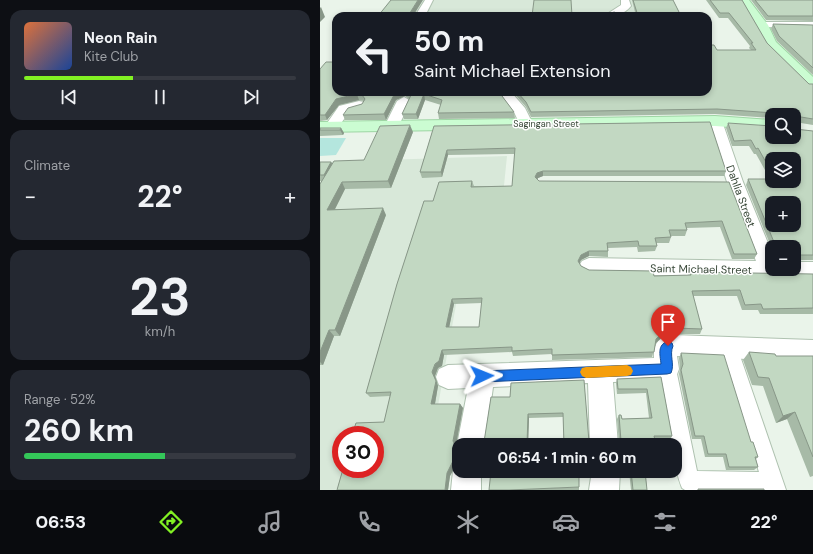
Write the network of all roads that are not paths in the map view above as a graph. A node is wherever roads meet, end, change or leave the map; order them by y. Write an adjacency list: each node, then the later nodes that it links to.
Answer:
1 (429, 0): 4 (street)
2 (625, 0): 5 (street)
3 (744, 0): 7 (main road)
4 (422, 12)
5 (616, 12)
6 (813, 26): 7 (street)
7 (764, 29): 8 (street); 9 (main road)
8 (800, 33)
9 (813, 85)
10 (507, 96): 15 (street)
11 (404, 101): 14 (street)
12 (359, 104): 17 (street)
13 (715, 121): 15 (main road, Sagingan Street); 16 (main road, Sagingan Street); 18 (street, Dahlia Street)
14 (392, 124): 15 (main road, Sagingan Street); 17 (main road, Sagingan Street)
15 (526, 124)
16 (765, 125)
17 (326, 126)
18 (765, 262)
19 (589, 266): 20 (street, Saint Michael Street)
20 (765, 270)
21 (801, 270): 22 (street, Saint Michael Street)
22 (813, 270)
23 (728, 347): 24 (street); 25 (street); 33 (street)
24 (813, 351)
25 (667, 369): 26 (street); 33 (street)
26 (600, 372): 27 (street); 30 (street)
27 (482, 376): 28 (street); 29 (street)
28 (448, 377)
29 (473, 438)
30 (604, 438)
31 (467, 478): 34 (street)
32 (605, 478): 35 (street)
33 (773, 487)
34 (466, 490)
35 (604, 490)

